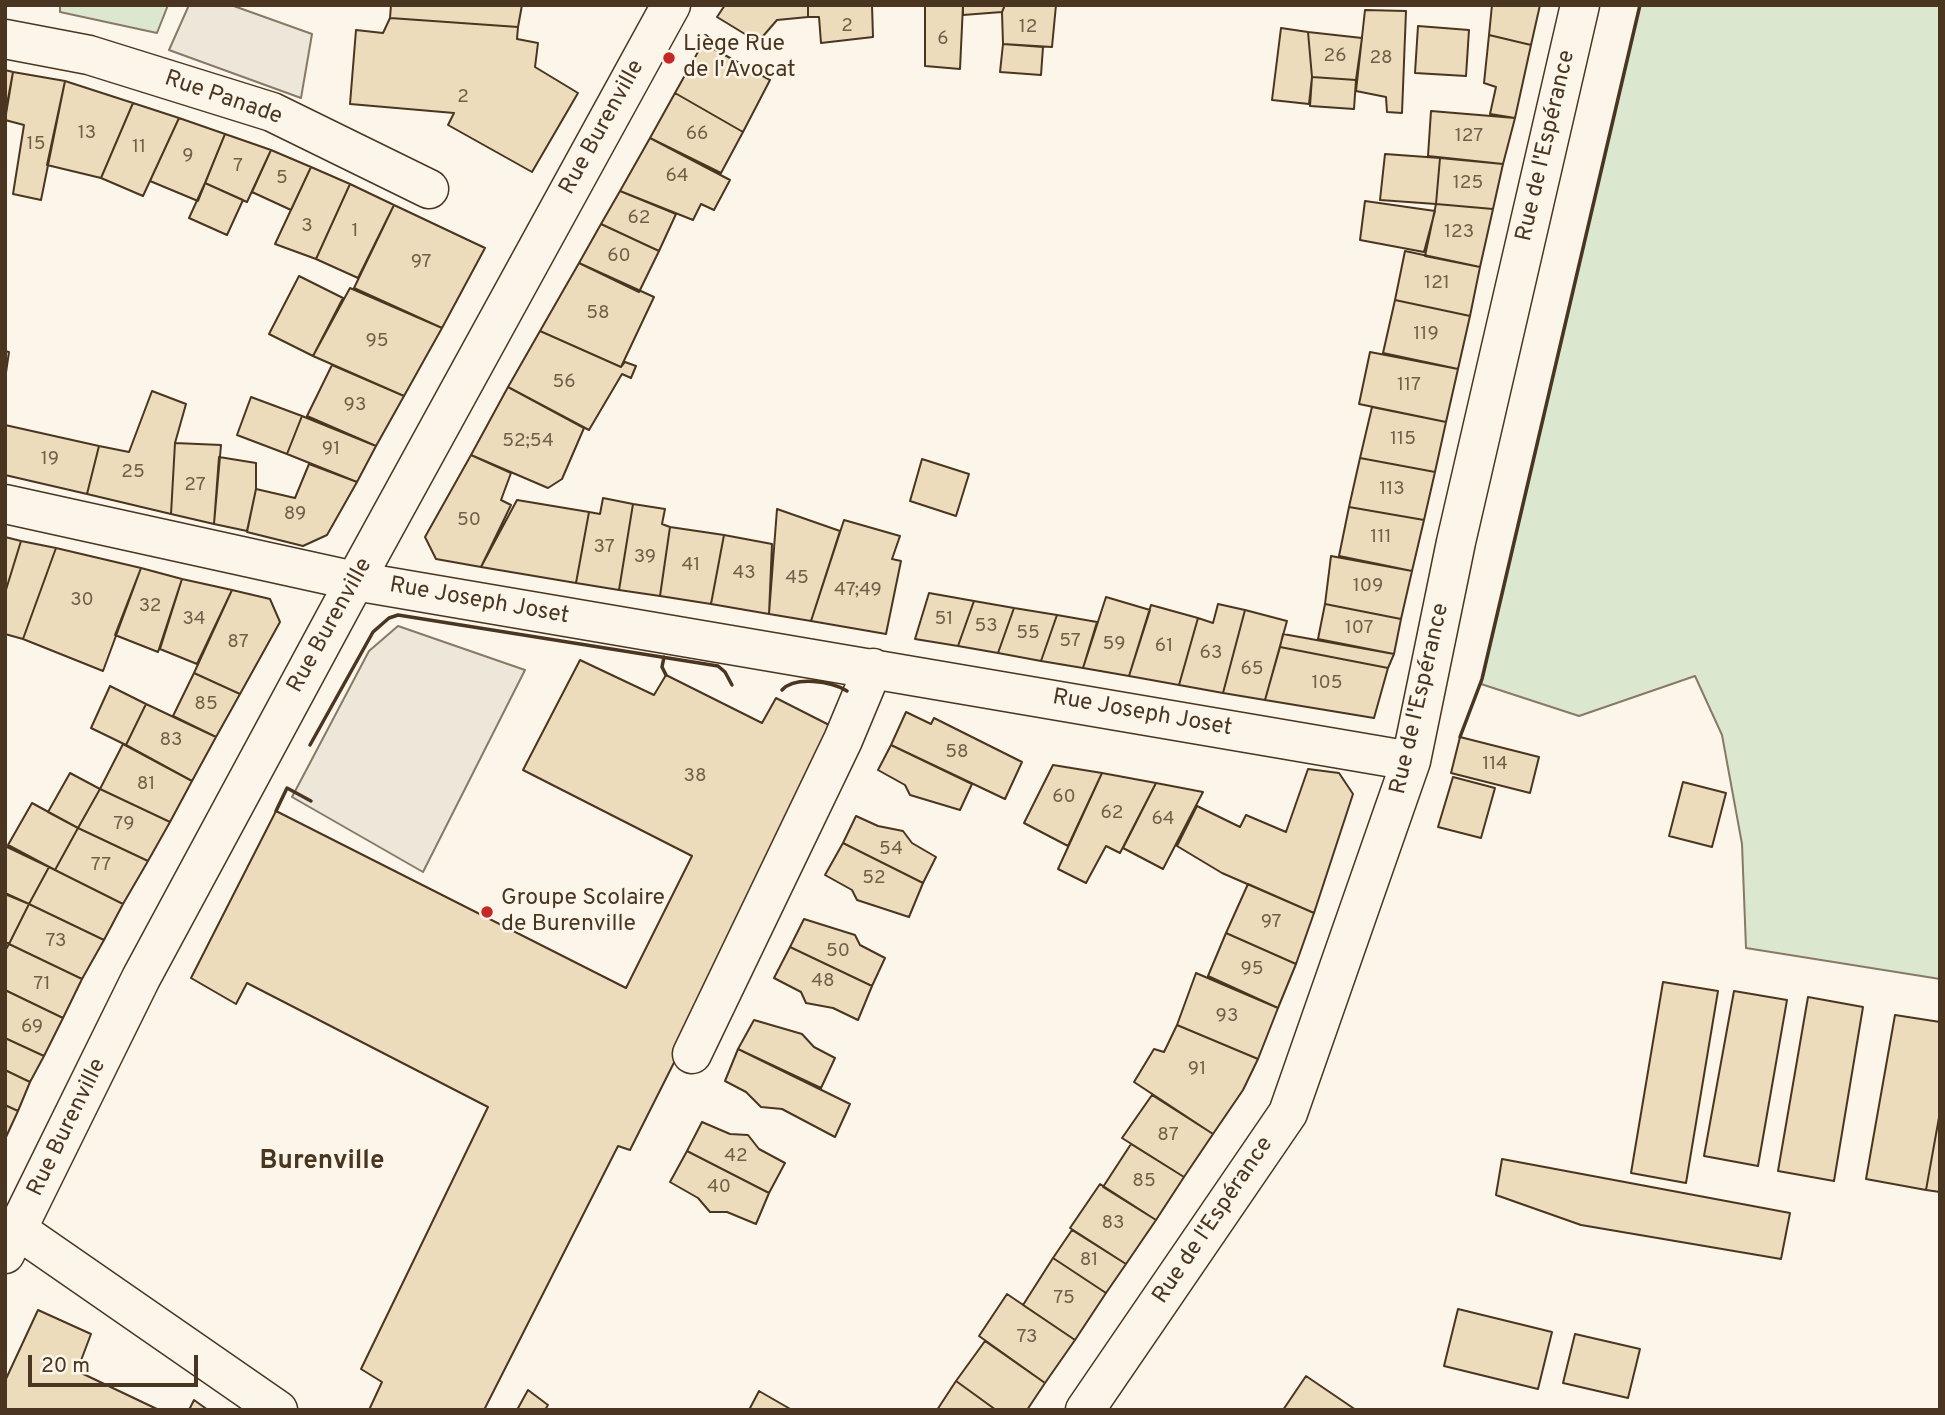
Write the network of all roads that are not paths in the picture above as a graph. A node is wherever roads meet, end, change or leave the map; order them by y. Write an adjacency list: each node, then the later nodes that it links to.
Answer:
1 (671, 5): 6 (street, Rue Burenville)
2 (1580, 5): 8 (street, Rue de l'Espérance)
3 (5, 39): 4 (street, Rue Panade)
4 (429, 190)
5 (5, 504): 6 (street, Rue Joseph Joset)
6 (355, 581): 7 (street, Rue Joseph Joset); 10 (street, Rue Burenville)
7 (873, 668): 8 (street, Rue Joseph Joset); 9 (street)
8 (1411, 761): 12 (street, Rue de l'Espérance)
9 (692, 1054)
10 (11, 1242): 11 (street)
11 (278, 1410)
12 (1085, 1410)

